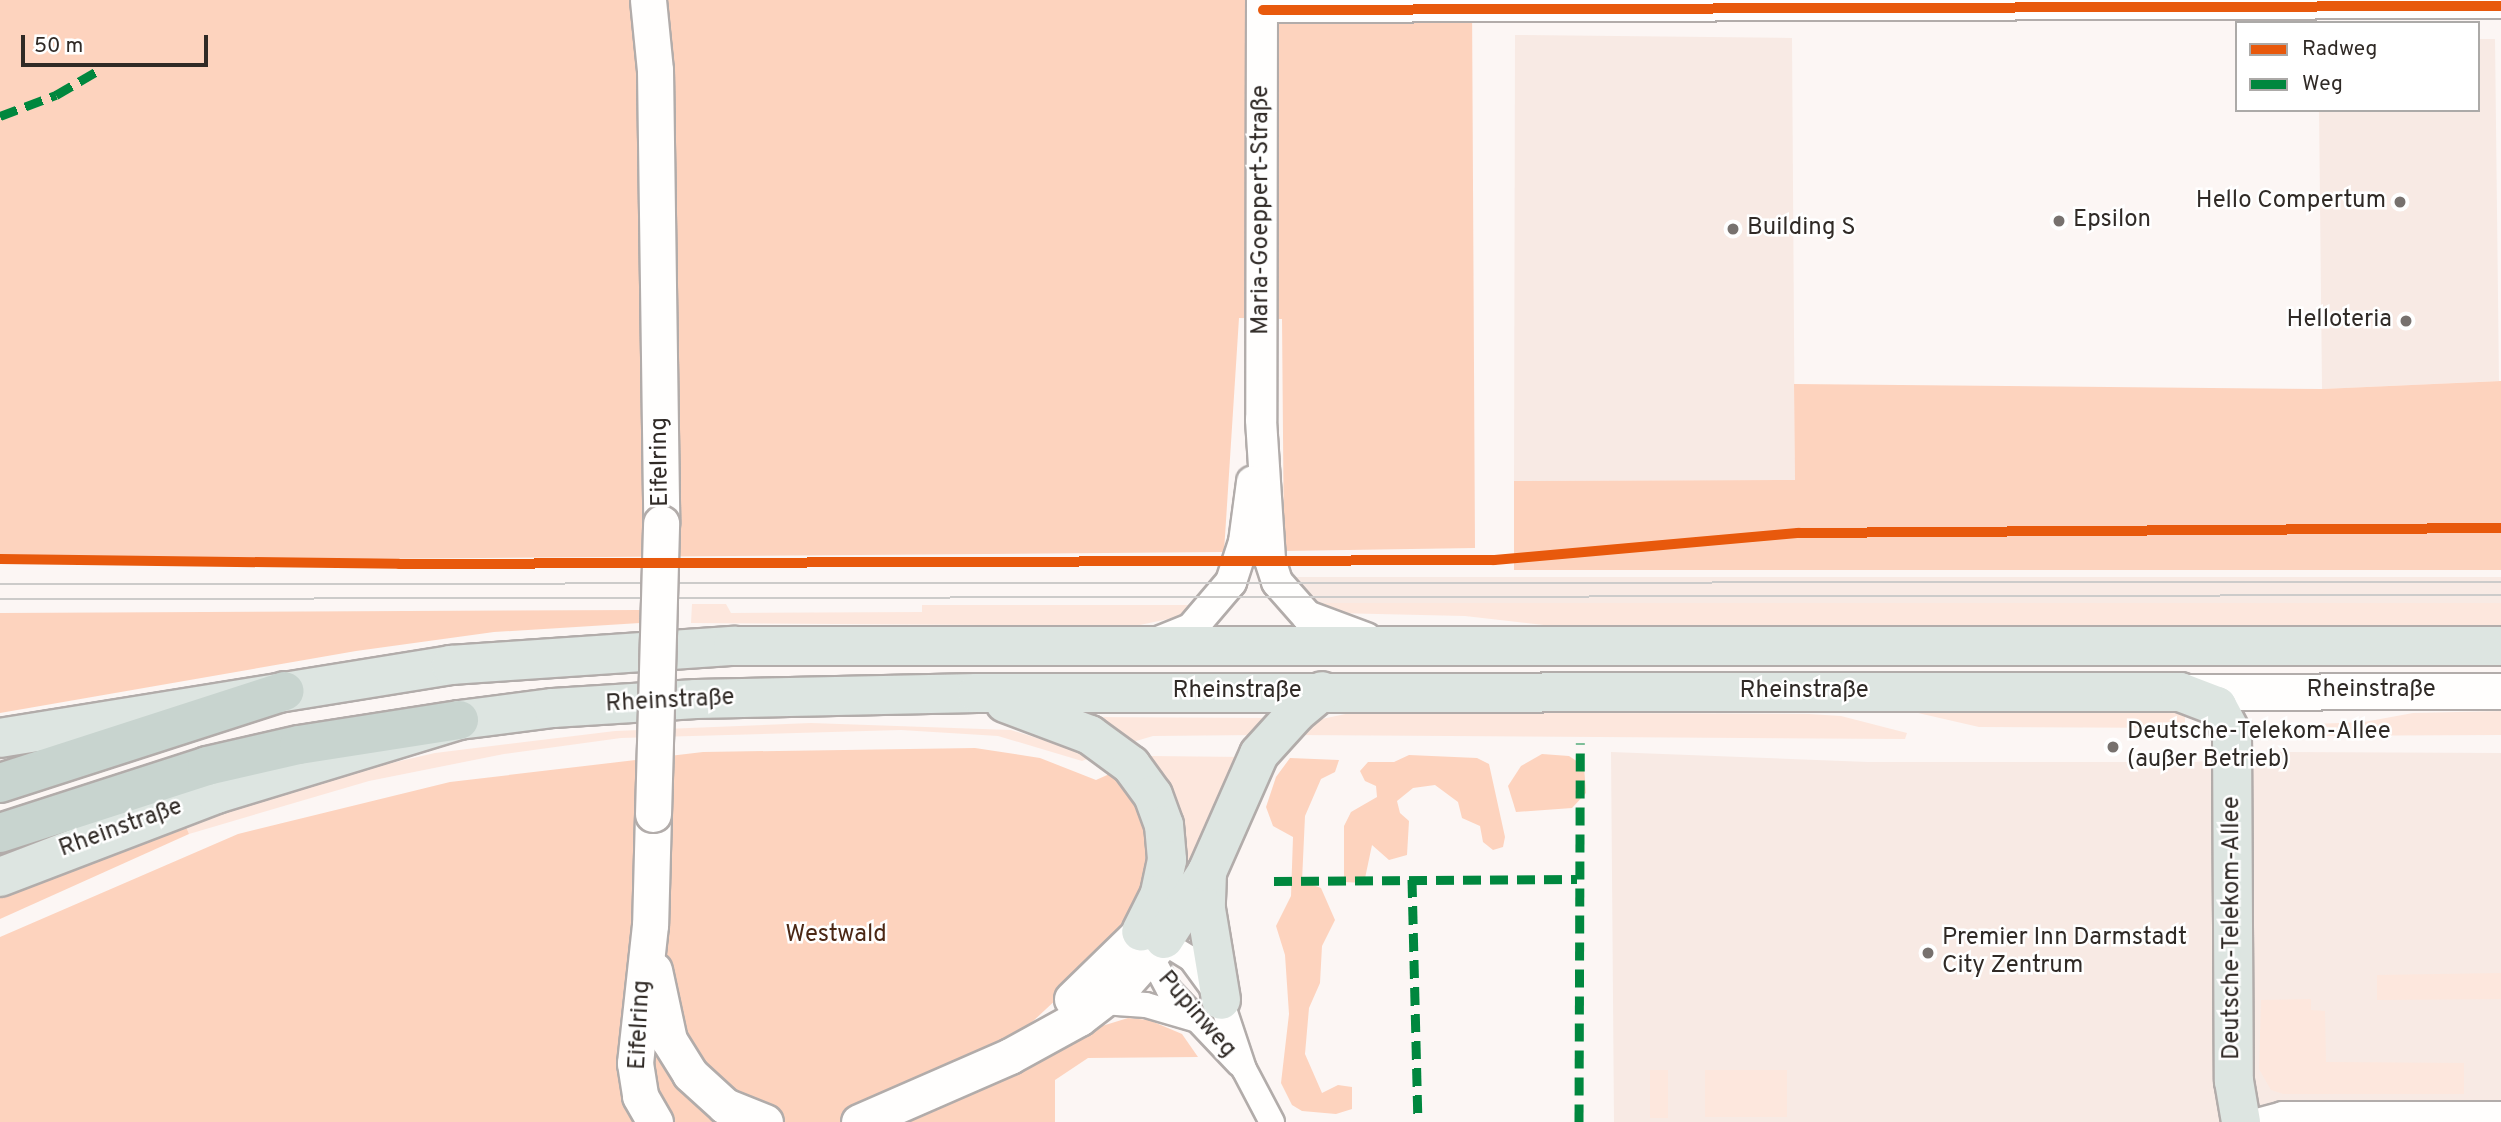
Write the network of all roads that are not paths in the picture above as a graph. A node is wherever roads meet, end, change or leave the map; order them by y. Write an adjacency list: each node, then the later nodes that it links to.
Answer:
1 (648, 0): 21 (main road, Eifelring, bridge)
2 (1491, 4): 3 (street); 4 (street)
3 (1263, 5): 6 (street, Maria-Goeppert-Straße)
4 (2130, 5): 5 (street)
5 (2501, 6)
6 (1261, 420): 7 (street, Maria-Goeppert-Straße); 9 (street, Maria-Goeppert-Straße)
7 (1390, 645): 8 (main road, Rheinstraße); 9 (main road, Rheinstraße)
8 (2501, 646)
9 (1142, 648): 10 (main road, Rheinstraße)
10 (285, 691): 16 (main road, Rheinstraße); 17 (highway)
11 (1322, 691): 13 (main road, Rheinstraße); 14 (main road, Rheinstraße); 19 (main road)
12 (2501, 691): 13 (main road, Rheinstraße)
13 (2180, 692): 31 (main road, Deutsche-Telekom-Allee)
14 (977, 693): 15 (main road, Rheinstraße); 22 (main road)
15 (460, 720): 18 (highway); 20 (main road, Rheinstraße)
16 (0, 738)
17 (0, 783)
18 (0, 833)
19 (1207, 873): 22 (main road); 24 (main road)
20 (0, 877)
21 (650, 925): 27 (main road, Eifelring); 28 (main road, Eifelring)
22 (1151, 943): 23 (main road); 24 (street, Pupinweg); 24 (street, Pupinweg); 25 (main road)
23 (1102, 1003): 24 (street); 25 (main road)
24 (1209, 1010): 30 (street, Pupinweg)
25 (1010, 1056): 29 (main road)
26 (2501, 1114): 32 (street)
27 (654, 1122)
28 (765, 1122)
29 (859, 1122)
30 (1272, 1122)
31 (2241, 1122)
32 (2253, 1122)

